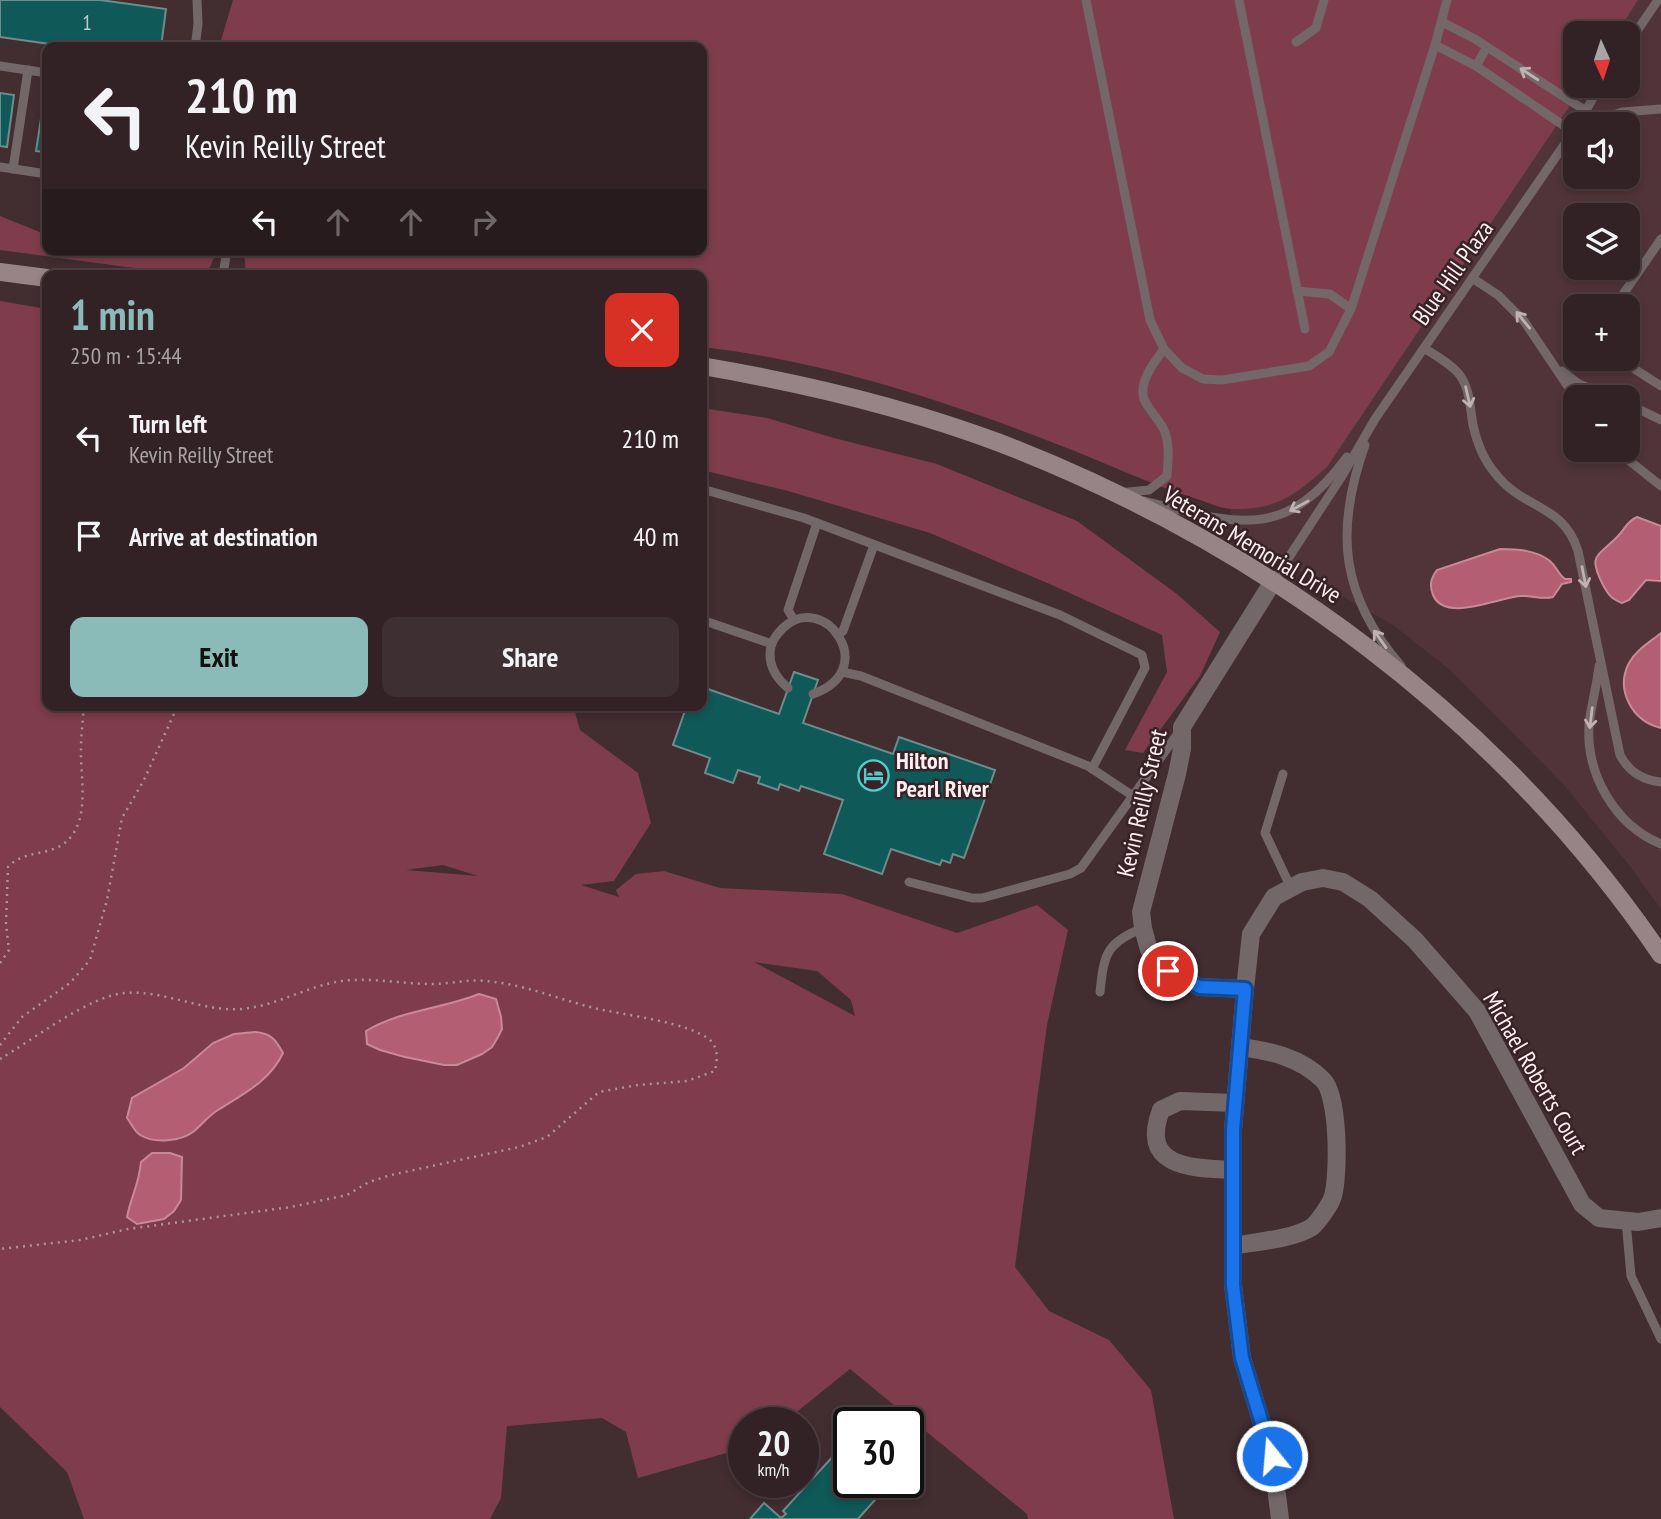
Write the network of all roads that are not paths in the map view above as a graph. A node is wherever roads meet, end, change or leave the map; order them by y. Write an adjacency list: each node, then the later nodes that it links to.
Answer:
1 (197, 0): 9 (lane)
2 (1086, 0): 35 (lane)
3 (1239, 0): 30 (lane)
4 (1324, 0): 10 (lane)
5 (1447, 0): 7 (lane)
6 (1658, 0): 8 (lane)
7 (1442, 22): 11 (lane); 12 (lane)
8 (1640, 26)
9 (196, 42)
10 (1296, 42)
11 (1435, 45): 14 (lane); 32 (lane)
12 (1487, 47): 14 (lane); 19 (lane, one-way to 12)
13 (0, 66): 15 (lane)
14 (1476, 66): 21 (lane)
15 (28, 70): 16 (lane); 24 (lane)
16 (42, 72)
17 (1593, 98): 19 (lane, Blue Hill Plaza)
18 (1661, 109): 20 (lane)
19 (1586, 111)
20 (1622, 112)
21 (1563, 122)
22 (1563, 146): 29 (lane, Blue Hill Plaza)
23 (0, 167): 24 (lane)
24 (13, 169): 25 (lane)
25 (42, 173)
26 (1661, 239): 31 (lane)
27 (0, 272): 28 (street)
28 (42, 277)
29 (1472, 278): 34 (lane, Blue Hill Plaza); 36 (lane, one-way to 29)
30 (1297, 291): 32 (lane); 33 (lane)
31 (1623, 294)
32 (1351, 309): 35 (lane)
33 (1305, 330)
34 (1424, 348): 43 (lane, Blue Hill Plaza); 56 (lane, one-way to 56)
35 (1164, 349): 48 (lane)
36 (1548, 355): 39 (lane); 40 (lane)
37 (707, 367): 48 (street, Veterans Memorial Drive)
38 (1638, 371): 41 (lane)
39 (1567, 385)
40 (1581, 385)
41 (1661, 386)
42 (1640, 410): 44 (lane)
43 (1376, 419): 48 (lane, Blue Hill Plaza, one-way to 48); 51 (lane, Blue Hill Plaza); 59 (lane, Blue Hill Plaza, one-way to 43)
44 (1661, 420)
45 (1631, 462): 46 (lane)
46 (1661, 486)
47 (707, 490): 49 (lane)
48 (1113, 493): 51 (street, Veterans Memorial Drive)
49 (817, 523): 50 (lane); 52 (lane)
50 (874, 545): 54 (lane); 62 (lane)
51 (1274, 580): 59 (street, Veterans Memorial Drive); 61 (street, Kevin Reilly Street)
52 (794, 620): 54 (lane); 55 (lane)
53 (707, 622): 55 (lane)
54 (839, 634): 57 (lane)
55 (772, 644): 58 (lane)
56 (1598, 650): 64 (lane); 66 (lane, one-way to 66)
57 (842, 672): 60 (lane); 62 (lane)
58 (788, 688)
59 (1423, 692): 70 (street, Veterans Memorial Drive)
60 (813, 694)
61 (1182, 727): 65 (lane); 69 (street, Kevin Reilly Street)
62 (1092, 769): 65 (lane)
63 (1283, 774): 68 (lane)
64 (1661, 782)
65 (1133, 796): 67 (lane)
66 (1661, 844)
67 (909, 882)
68 (1291, 888): 71 (street, Michael Roberts Court); 77 (street, Michael Roberts Court)
69 (1143, 928): 71 (street, Kevin Reilly Street); 72 (lane)
70 (1661, 952)
71 (1245, 989): 73 (street, Michael Roberts Court)
72 (1100, 992)
73 (1240, 1047): 74 (street, Michael Roberts Court); 78 (street)
74 (1235, 1104): 75 (street, Michael Roberts Court); 75 (street)
75 (1233, 1170): 78 (street, Michael Roberts Court)
76 (1661, 1218): 77 (street, Michael Roberts Court)
77 (1626, 1221): 79 (lane)
78 (1233, 1246): 80 (street, Michael Roberts Court)
79 (1661, 1339)
80 (1280, 1519)

